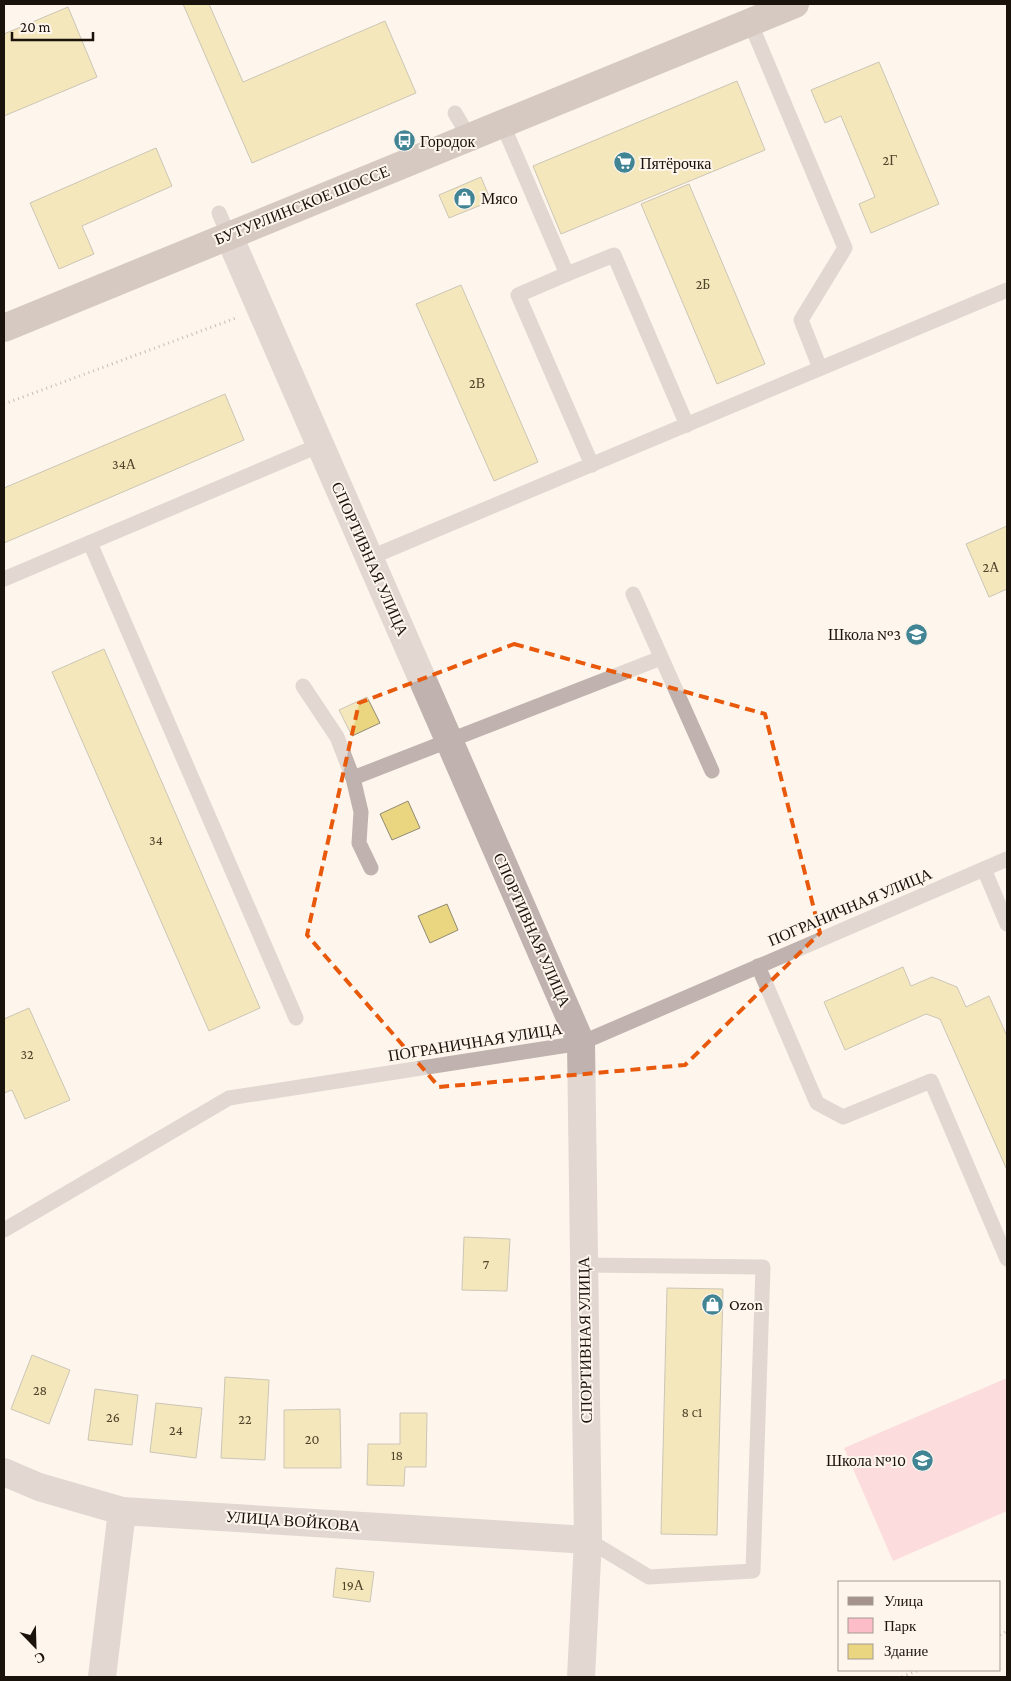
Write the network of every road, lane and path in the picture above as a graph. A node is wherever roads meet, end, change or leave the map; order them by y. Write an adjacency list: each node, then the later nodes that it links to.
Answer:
1 (795, 4): 2 (main road, БУТУРЛИНСКОЕ ШОССЕ)
2 (750, 22): 4 (main road, БУТУРЛИНСКОЕ ШОССЕ); 11 (lane)
3 (455, 113): 5 (lane)
4 (502, 123): 5 (main road, БУТУРЛИНСКОЕ ШОССЕ); 7 (lane)
5 (469, 136): 6 (main road, БУТУРЛИНСКОЕ ШОССЕ)
6 (224, 225): 9 (street, СПОРТИВНАЯ УЛИЦА); 10 (main road, БУТУРЛИНСКОЕ ШОССЕ)
7 (567, 274): 13 (lane); 15 (lane)
8 (1007, 290): 11 (lane)
9 (260, 309): 12 (path); 14 (street, СПОРТИВНАЯ УЛИЦА)
10 (4, 328)
11 (820, 368): 13 (lane)
12 (4, 404)
13 (688, 425): 15 (lane)
14 (320, 445): 16 (lane); 17 (street, СПОРТИВНАЯ УЛИЦА)
15 (592, 464): 17 (lane)
16 (90, 543): 18 (lane); 30 (lane)
17 (369, 558): 22 (street, СПОРТИВНАЯ УЛИЦА)
18 (4, 579)
19 (633, 594): 20 (lane)
20 (661, 658): 22 (lane); 23 (lane)
21 (303, 686): 24 (lane)
22 (449, 740): 24 (lane); 31 (street, СПОРТИВНАЯ УЛИЦА)
23 (712, 771)
24 (353, 778): 26 (lane)
25 (1007, 859): 27 (lane, ПОГРАНИЧНАЯ УЛИЦА)
26 (371, 868)
27 (984, 869): 28 (lane); 29 (lane, ПОГРАНИЧНАЯ УЛИЦА)
28 (1007, 924)
29 (758, 966): 31 (lane, ПОГРАНИЧНАЯ УЛИЦА); 33 (lane)
30 (296, 1018)
31 (581, 1043): 32 (lane, ПОГРАНИЧНАЯ УЛИЦА); 34 (street, СПОРТИВНАЯ УЛИЦА)
32 (4, 1230)
33 (1007, 1259)
34 (584, 1264): 37 (street, СПОРТИВНАЯ УЛИЦА); 37 (lane)
35 (4, 1472): 36 (street, УЛИЦА ВОЙКОВА)
36 (122, 1510): 37 (street, УЛИЦА ВОЙКОВА); 39 (street)
37 (588, 1540): 40 (street, СПОРТИВНАЯ УЛИЦА)
38 (917, 1671): 41 (path)
39 (102, 1677)
40 (581, 1677)
41 (902, 1677)

